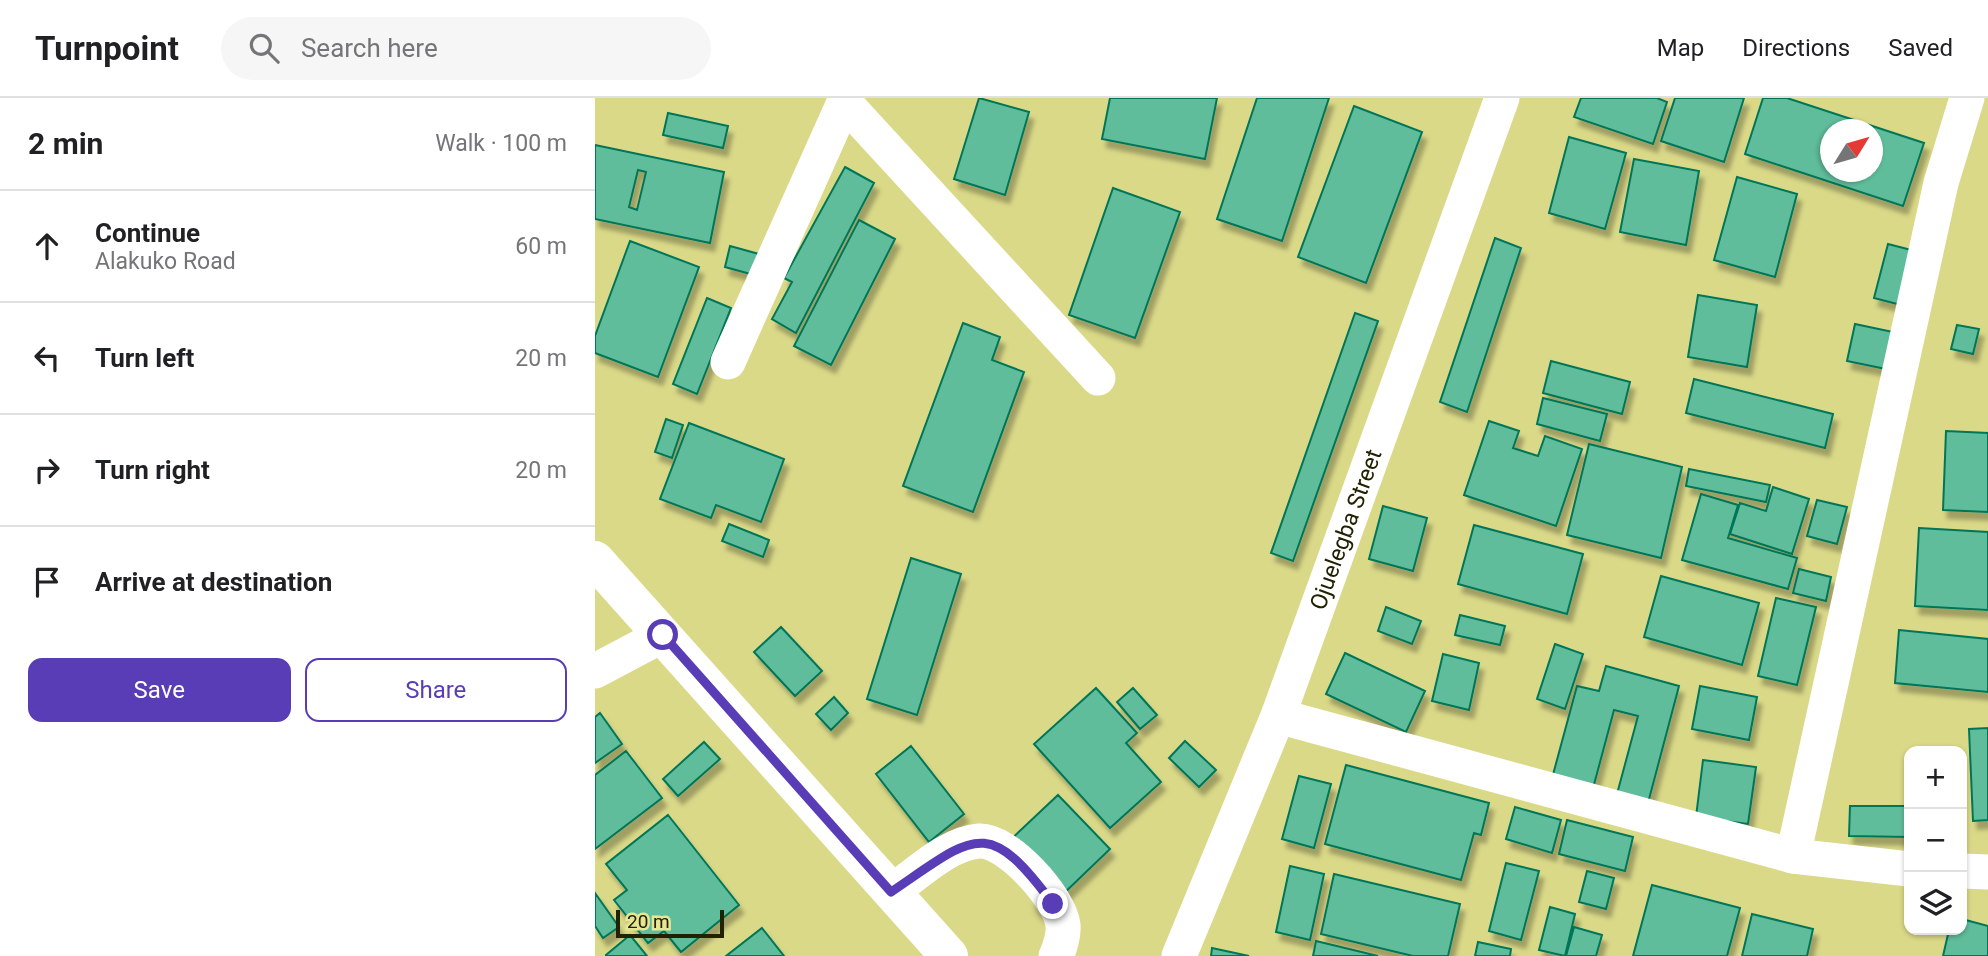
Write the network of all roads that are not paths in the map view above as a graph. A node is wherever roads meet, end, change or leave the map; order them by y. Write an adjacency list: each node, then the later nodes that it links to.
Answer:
1 (1502, 98): 9 (street, Ojuelegba Street)
2 (1967, 98): 10 (street)
3 (845, 100): 4 (street); 5 (street)
4 (729, 362)
5 (1098, 379)
6 (595, 560): 7 (main road)
7 (663, 635): 8 (street); 14 (main road)
8 (595, 671)
9 (1278, 716): 10 (street); 17 (street, Ojuelegba Street)
10 (1793, 856): 11 (street)
11 (1904, 868)
12 (1967, 871): 13 (street)
13 (1988, 872)
14 (891, 892): 15 (main road); 16 (street)
15 (949, 956)
16 (1056, 956)
17 (1179, 956)

